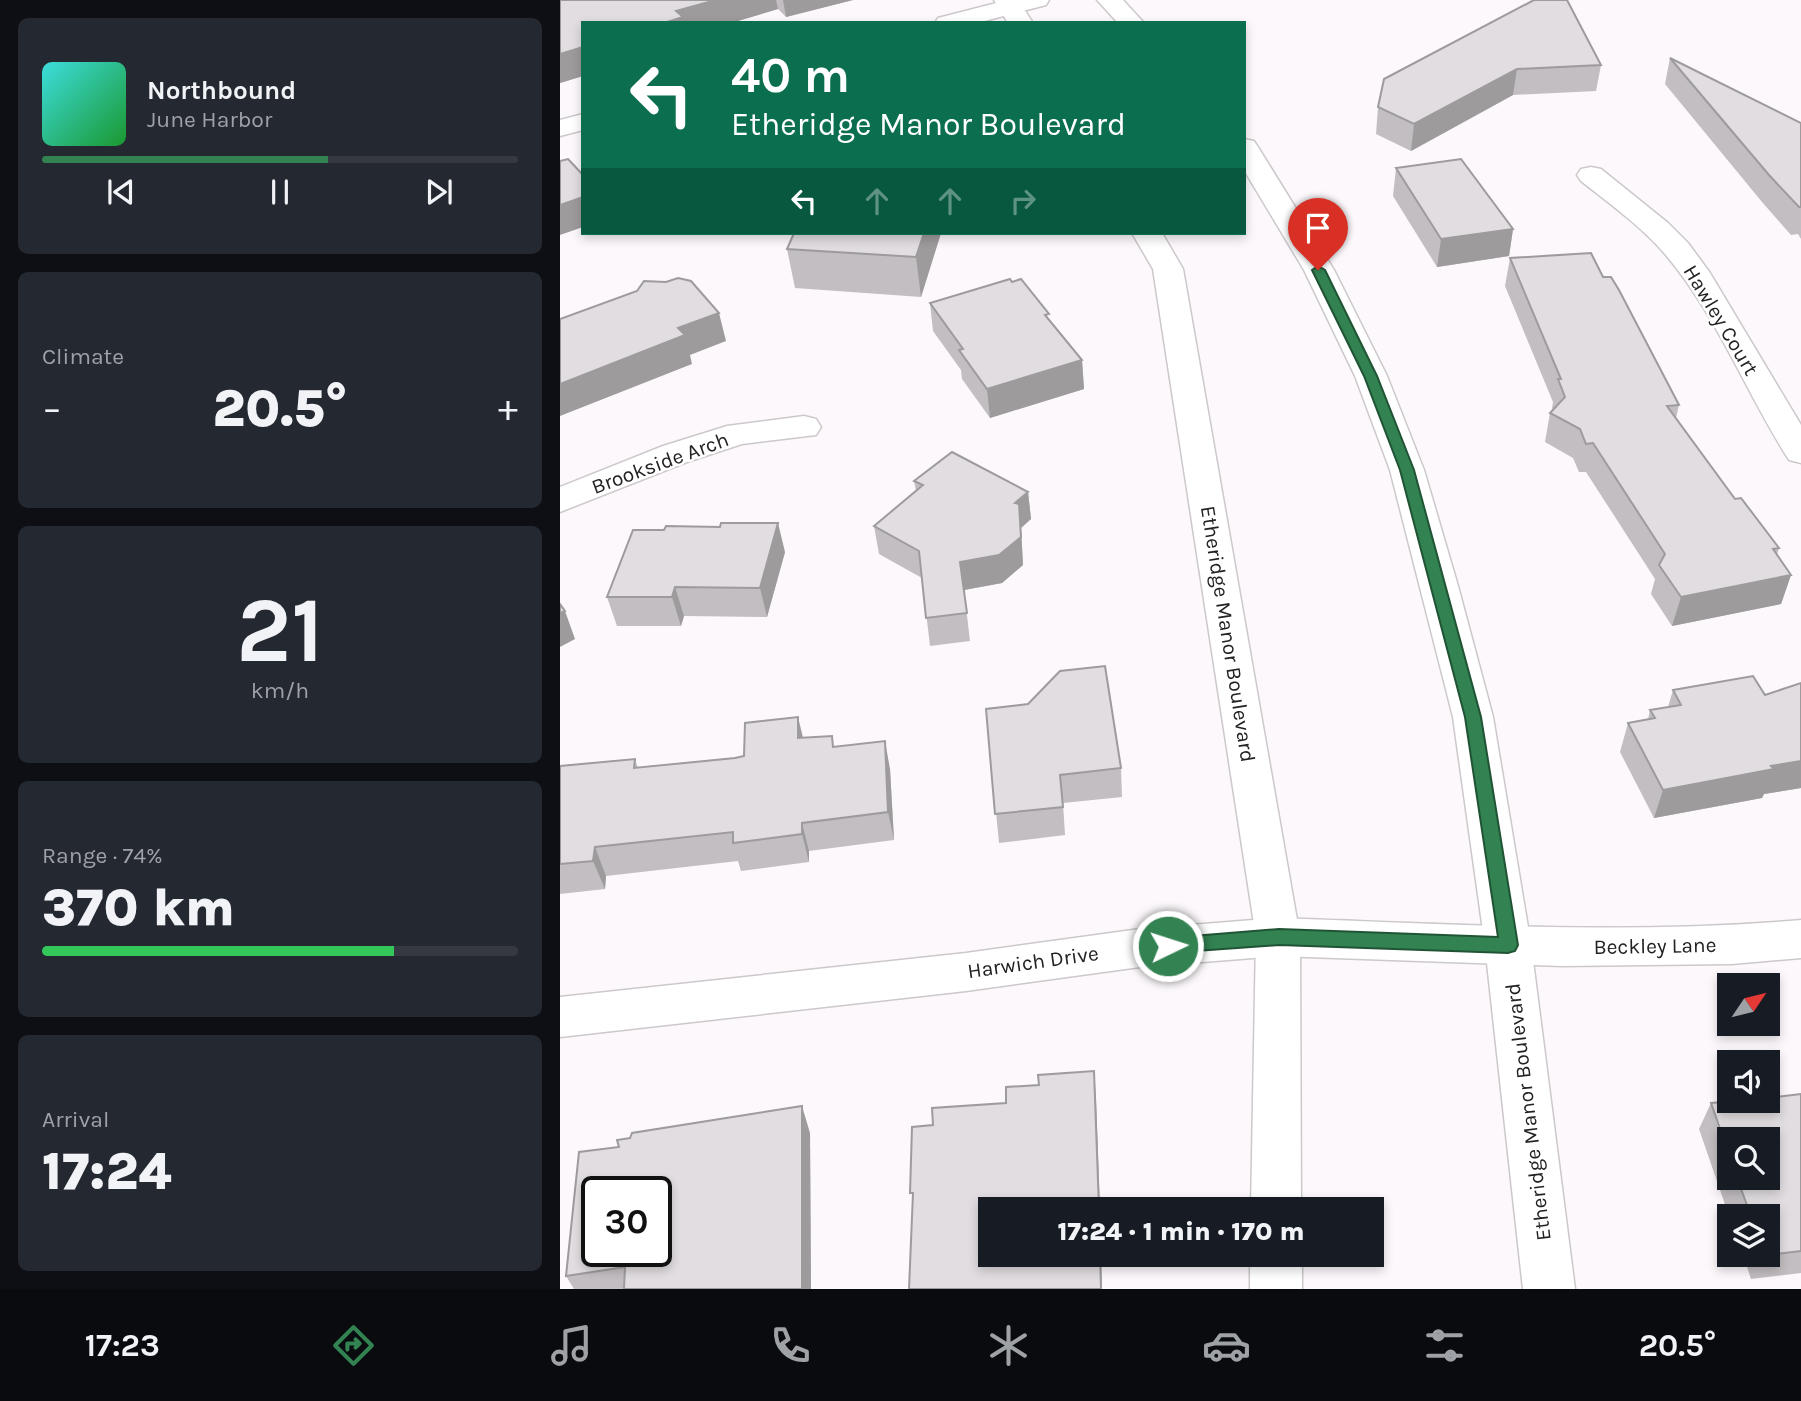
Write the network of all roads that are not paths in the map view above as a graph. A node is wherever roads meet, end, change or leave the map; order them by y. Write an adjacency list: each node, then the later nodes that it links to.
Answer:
1 (1037, 0): 3 (main road)
2 (1109, 0): 5 (main road)
3 (1012, 10): 4 (main road)
4 (957, 21)
5 (1130, 21)
6 (581, 123): 7 (main road)
7 (560, 128)
8 (1246, 149): 16 (main road, Etheridge Manor Boulevard)
9 (1591, 175): 12 (main road, Hawley Court)
10 (1148, 235): 14 (main road, Etheridge Manor Boulevard)
11 (804, 427): 13 (main road, Brookside Arch)
12 (1801, 452)
13 (560, 500)
14 (1279, 937): 16 (main road, Harwich Drive); 17 (main road, Harwich Drive); 18 (main road, Etheridge Manor Boulevard)
15 (1801, 939): 16 (main road, Beckley Lane)
16 (1508, 945): 21 (main road, Etheridge Manor Boulevard)
17 (560, 1017)
18 (1276, 1197)
19 (1276, 1267): 20 (main road)
20 (1276, 1289)
21 (1549, 1289)

